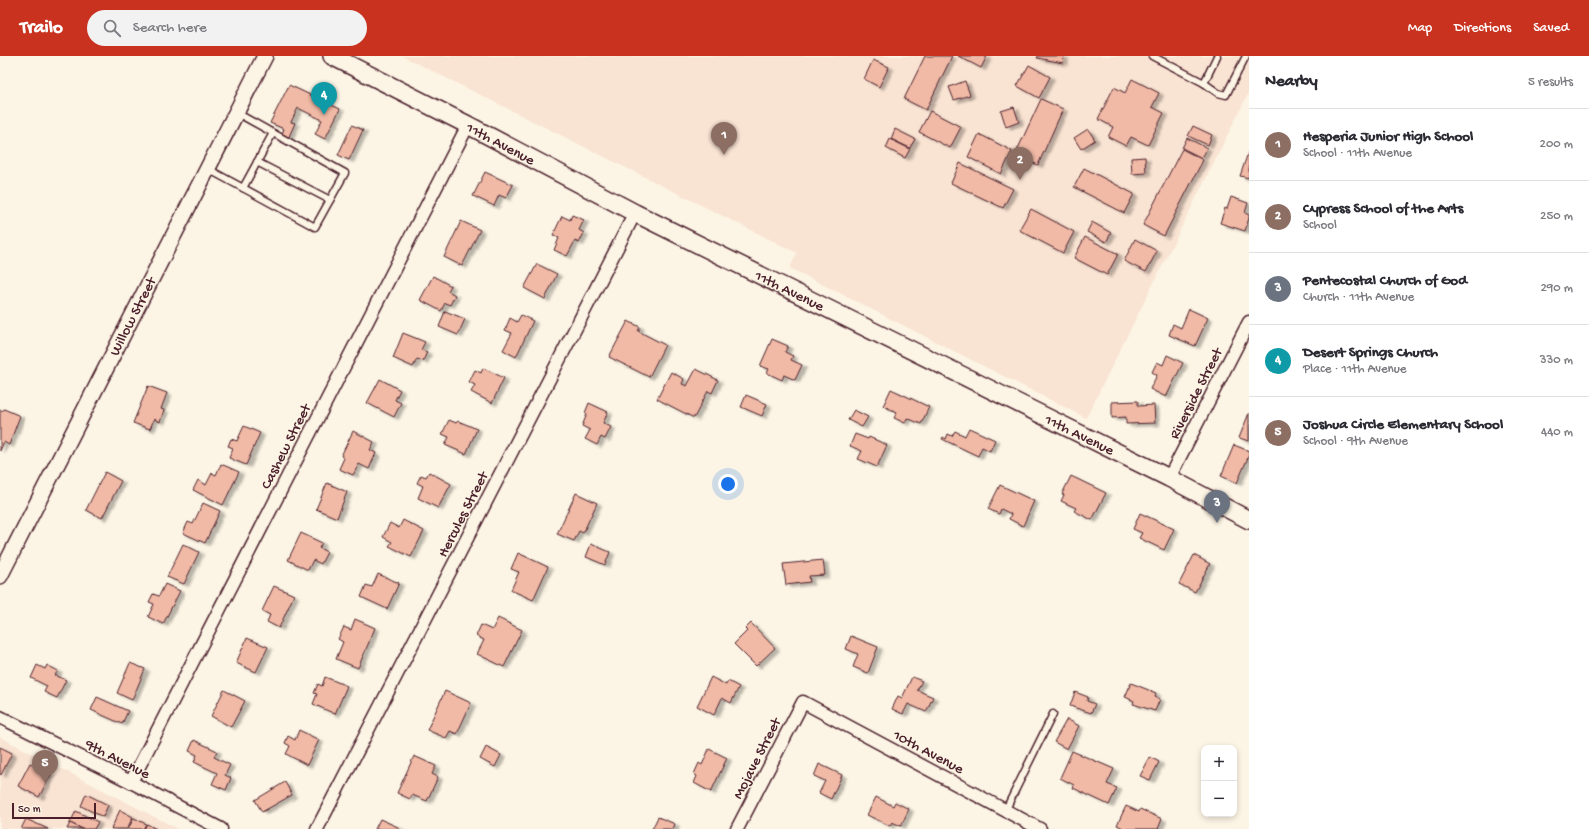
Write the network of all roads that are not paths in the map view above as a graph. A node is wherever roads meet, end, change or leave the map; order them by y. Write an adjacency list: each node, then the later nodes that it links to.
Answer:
1 (265, 56): 7 (street, Willow Street)
2 (332, 56): 8 (main road, 11th Avenue)
3 (1152, 56): 6 (lane)
4 (1217, 56): 6 (lane)
5 (1246, 56): 6 (lane)
6 (1204, 83)
7 (235, 113): 9 (lane); 11 (street, Willow Street)
8 (468, 125): 14 (main road, 11th Avenue); 22 (street, Cashew Street)
9 (273, 133): 10 (lane); 13 (lane)
10 (257, 162): 12 (lane); 13 (lane)
11 (207, 168): 12 (lane); 18 (street, Willow Street)
12 (243, 188): 13 (lane)
13 (330, 200)
14 (635, 213): 16 (main road, 11th Avenue); 25 (street, Hercules Street)
15 (1249, 322): 16 (street, Riverside Street)
16 (1169, 478): 17 (main road, 11th Avenue)
17 (1249, 520)
18 (0, 576)
19 (803, 702): 23 (street, 10th Avenue); 26 (street, Mojave Street)
20 (1053, 714): 23 (lane)
21 (0, 718): 22 (street, 9th Avenue)
22 (131, 782): 24 (street, 9th Avenue)
23 (1005, 811): 27 (street, 10th Avenue)
24 (221, 829)
25 (317, 829)
26 (737, 829)
27 (1040, 829)

